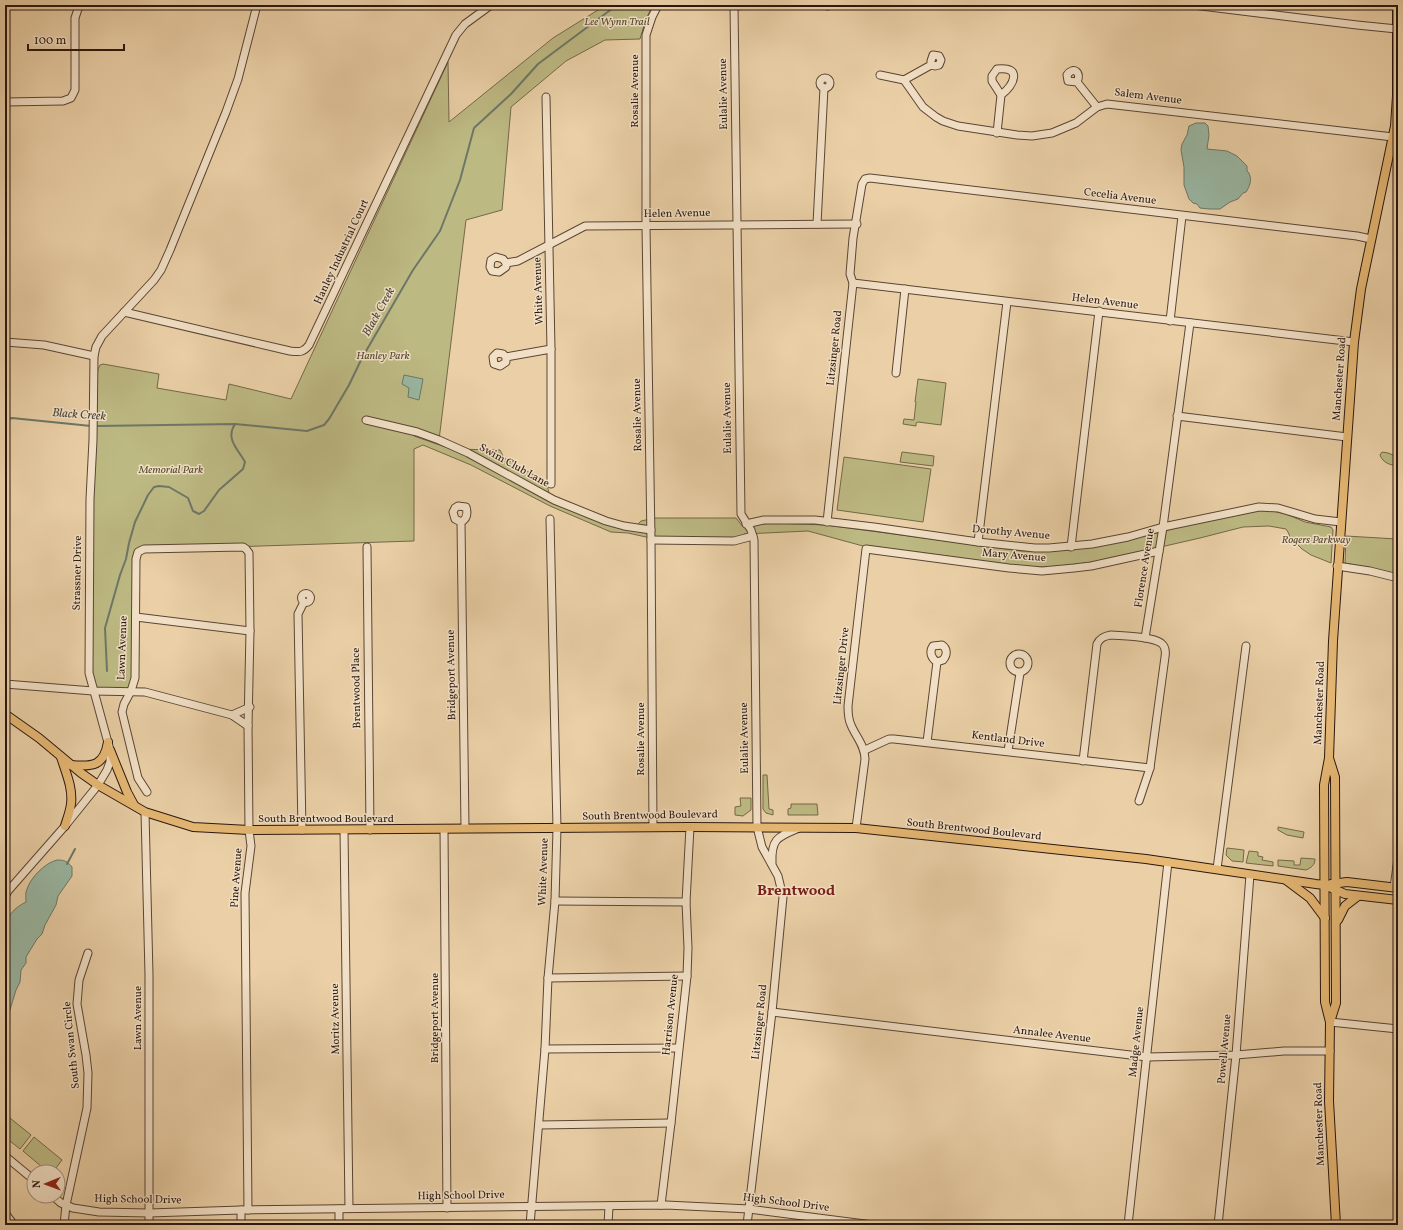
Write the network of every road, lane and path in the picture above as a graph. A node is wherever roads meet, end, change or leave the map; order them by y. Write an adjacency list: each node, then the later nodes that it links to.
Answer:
1 (81, 5): 19 (street)
2 (257, 5): 35 (street)
3 (491, 5): 35 (street, Hanley Industrial Court)
4 (658, 5): 28 (street, Rosalie Avenue)
5 (751, 5): 10 (street)
6 (825, 5): 7 (street)
7 (833, 5)
8 (1193, 5): 11 (street)
9 (1397, 5): 11 (main road, Manchester Road)
10 (734, 6): 25 (street, Eulalie Avenue)
11 (1398, 29): 22 (main road, Manchester Road)
12 (931, 65): 14 (street)
13 (880, 75): 14 (street)
14 (904, 80): 21 (street)
15 (1077, 82): 20 (street)
16 (824, 88): 26 (street)
17 (1001, 95): 21 (street)
18 (546, 97): 30 (street, White Avenue)
19 (5, 102)
20 (1097, 107): 21 (street); 22 (street, Salem Avenue)
21 (998, 133)
22 (1393, 137): 29 (main road, Manchester Road)
23 (865, 179): 24 (street, Cecelia Avenue); 27 (street, Litzsinger Road)
24 (1182, 216): 29 (street, Cecelia Avenue); 37 (street)
25 (737, 224): 26 (street, Helen Avenue); 28 (street, Helen Avenue); 53 (street, Eulalie Avenue)
26 (817, 224): 27 (street, Helen Avenue)
27 (857, 224): 32 (street, Litzsinger Road)
28 (646, 226): 30 (street, Helen Avenue); 55 (street, Rosalie Avenue)
29 (1371, 239): 40 (main road, Manchester Road)
30 (548, 245): 31 (street, Helen Avenue); 41 (street, White Avenue)
31 (506, 263)
32 (853, 283): 33 (street, Helen Avenue); 51 (street, Litzsinger Road)
33 (906, 289): 34 (street, Helen Avenue); 44 (street)
34 (1008, 302): 36 (street, Helen Avenue); 58 (street)
35 (124, 312): 42 (street)
36 (1099, 312): 37 (street, Helen Avenue); 60 (street)
37 (1170, 321): 38 (street, Helen Avenue)
38 (1190, 323): 40 (street, Helen Avenue); 45 (street, Florence Avenue)
39 (5, 342): 42 (street)
40 (1354, 342): 47 (main road, Manchester Road)
41 (551, 349): 43 (street); 48 (street, White Avenue)
42 (94, 356): 74 (street, Strassner Drive)
43 (506, 357)
44 (896, 373)
45 (1177, 416): 47 (street); 54 (street, Florence Avenue)
46 (366, 420): 55 (street, Swim Club Lane)
47 (1347, 437): 52 (main road, Manchester Road)
48 (551, 484)
49 (550, 519): 100 (street, White Avenue)
50 (461, 522): 99 (street, Bridgeport Avenue)
51 (827, 522): 53 (street, Dorothy Avenue); 58 (street, Dorothy Avenue)
52 (1340, 522): 54 (street, Dorothy Avenue); 64 (main road, Manchester Road)
53 (746, 524): 56 (street, Eulalie Avenue)
54 (1163, 527): 60 (street, Dorothy Avenue); 63 (street, Florence Avenue)
55 (651, 530): 57 (street, Rosalie Avenue)
56 (753, 536): 57 (street); 95 (street, Eulalie Avenue)
57 (651, 540): 96 (street, Rosalie Avenue)
58 (978, 542): 60 (street, Dorothy Avenue)
59 (367, 547): 106 (street, Brentwood Place)
60 (1071, 547)
61 (246, 549): 67 (street, Lawn Avenue); 68 (street, Pine Avenue)
62 (866, 549): 63 (street, Mary Avenue); 82 (street, Litzsinger Drive)
63 (1159, 551): 69 (street, Florence Avenue)
64 (1338, 566): 65 (street); 85 (main road, Manchester Road)
65 (1398, 578)
66 (304, 602): 104 (street)
67 (136, 617): 68 (street); 75 (street, Lawn Avenue)
68 (250, 631): 76 (street, Pine Avenue)
69 (1145, 638): 86 (street); 88 (street)
70 (1246, 646): 110 (street)
71 (937, 662): 80 (street)
72 (1020, 673): 83 (street)
73 (5, 684): 74 (street)
74 (93, 691): 75 (street); 81 (street, Strassner Drive)
75 (131, 691): 78 (street); 90 (street, Lawn Avenue)
76 (250, 707): 78 (street); 79 (street, Pine Avenue)
77 (5, 714): 84 (main road, South Brentwood Boulevard)
78 (232, 715): 79 (street)
79 (248, 726): 103 (street, Pine Avenue)
80 (927, 742): 82 (street, Kentland Drive); 83 (street, Kentland Drive)
81 (109, 746): 87 (main road); 89 (street, Strassner Drive); 92 (main road)
82 (865, 750): 101 (street)
83 (1008, 751): 86 (street, Kentland Drive)
84 (61, 756): 87 (main road, South Brentwood Boulevard); 94 (main road)
85 (1329, 758): 114 (main road, Manchester Road); 116 (main road, Manchester Road)
86 (1083, 761): 88 (street, Kentland Drive)
87 (71, 765): 89 (main road, South Brentwood Boulevard)
88 (1150, 768): 91 (street)
89 (98, 784): 92 (main road, South Brentwood Boulevard); 94 (street, Strassner Drive)
90 (147, 792)
91 (1139, 801)
92 (135, 806): 93 (main road, South Brentwood Boulevard)
93 (145, 812): 103 (main road, South Brentwood Boulevard); 149 (street, Lawn Avenue)
94 (65, 826): 115 (street, Strassner Drive)
95 (757, 826): 97 (main road, South Brentwood Boulevard); 98 (main road, South Brentwood Boulevard); 109 (street, Litzsinger Road)
96 (652, 827): 97 (main road, South Brentwood Boulevard); 100 (main road, South Brentwood Boulevard)
97 (690, 827): 122 (street, Harrison Avenue)
98 (800, 827): 101 (main road, South Brentwood Boulevard); 109 (street)
99 (465, 828): 100 (main road, South Brentwood Boulevard); 102 (main road, South Brentwood Boulevard)
100 (557, 828): 121 (street, White Avenue)
101 (856, 828): 108 (main road, South Brentwood Boulevard)
102 (444, 829): 106 (main road, South Brentwood Boulevard); 145 (street, Bridgeport Avenue)
103 (249, 830): 104 (main road, South Brentwood Boulevard); 148 (street, Pine Avenue)
104 (302, 830): 105 (main road, South Brentwood Boulevard)
105 (344, 830): 106 (main road, South Brentwood Boulevard); 144 (street, Moritz Avenue)
106 (370, 830)
107 (1398, 858): 117 (street)
108 (1168, 862): 110 (main road, South Brentwood Boulevard); 135 (street, Madge Avenue)
109 (772, 865): 128 (street, Litzsinger Road)
110 (1217, 869): 111 (main road, South Brentwood Boulevard)
111 (1250, 874): 112 (main road, South Brentwood Boulevard); 134 (street, Powell Avenue)
112 (1286, 879): 114 (main road, South Brentwood Boulevard); 123 (main road)
113 (5, 883): 115 (street)
114 (1325, 885): 116 (main road, South Brentwood Boulevard); 123 (main road, Manchester Road)
115 (12, 887): 119 (street, Strassner Drive)
116 (1336, 887): 117 (main road, South Brentwood Boulevard); 118 (main road, South Brentwood Boulevard); 124 (main road, Manchester Road)
117 (1396, 888)
118 (1358, 896): 120 (main road, South Brentwood Boulevard); 124 (main road)
119 (5, 897)
120 (1398, 900)
121 (555, 901): 122 (street); 127 (street, White Avenue)
122 (686, 902): 126 (street, Harrison Avenue)
123 (1325, 918): 129 (main road, Manchester Road)
124 (1336, 924): 129 (main road, Manchester Road)
125 (88, 953): 140 (street, South Swan Circle)
126 (687, 976): 127 (street); 131 (street, Harrison Avenue)
127 (548, 978): 132 (street, White Avenue)
128 (772, 1012): 135 (street, Annalee Avenue); 147 (street, Litzsinger Road)
129 (1330, 1022): 130 (street); 133 (main road, Manchester Road)
130 (1398, 1029)
131 (678, 1048): 132 (street); 136 (street, Harrison Avenue)
132 (545, 1049): 137 (street, White Avenue)
133 (1330, 1051): 134 (street, Annalee Avenue); 162 (main road, Manchester Road)
134 (1236, 1056): 135 (street, Annalee Avenue); 161 (street, Powell Avenue)
135 (1147, 1057): 160 (street, Madge Avenue)
136 (671, 1124): 137 (street); 141 (street, Harrison Avenue)
137 (539, 1125): 142 (street, White Avenue)
138 (5, 1156): 139 (street)
139 (26, 1173)
140 (66, 1205): 149 (street, High School Drive); 152 (street, South Swan Circle)
141 (661, 1205): 143 (street, High School Drive); 147 (street, High School Drive)
142 (531, 1206): 143 (street, High School Drive); 145 (street, High School Drive); 156 (street, White Avenue)
143 (609, 1206): 157 (street)
144 (349, 1208): 145 (street, High School Drive); 146 (street, High School Drive)
145 (447, 1208)
146 (339, 1209): 148 (street, High School Drive); 155 (street)
147 (749, 1209): 158 (street, Litzsinger Road); 159 (street, High School Drive)
148 (244, 1210): 149 (street, High School Drive); 154 (street, Pine Avenue)
149 (149, 1213): 153 (street, Lawn Avenue)
150 (5, 1214): 151 (street)
151 (14, 1225)
152 (64, 1225)
153 (149, 1225)
154 (241, 1225)
155 (339, 1225)
156 (530, 1225)
157 (608, 1225)
158 (747, 1225)
159 (873, 1225)
160 (1128, 1225)
161 (1218, 1225)
162 (1336, 1225)

